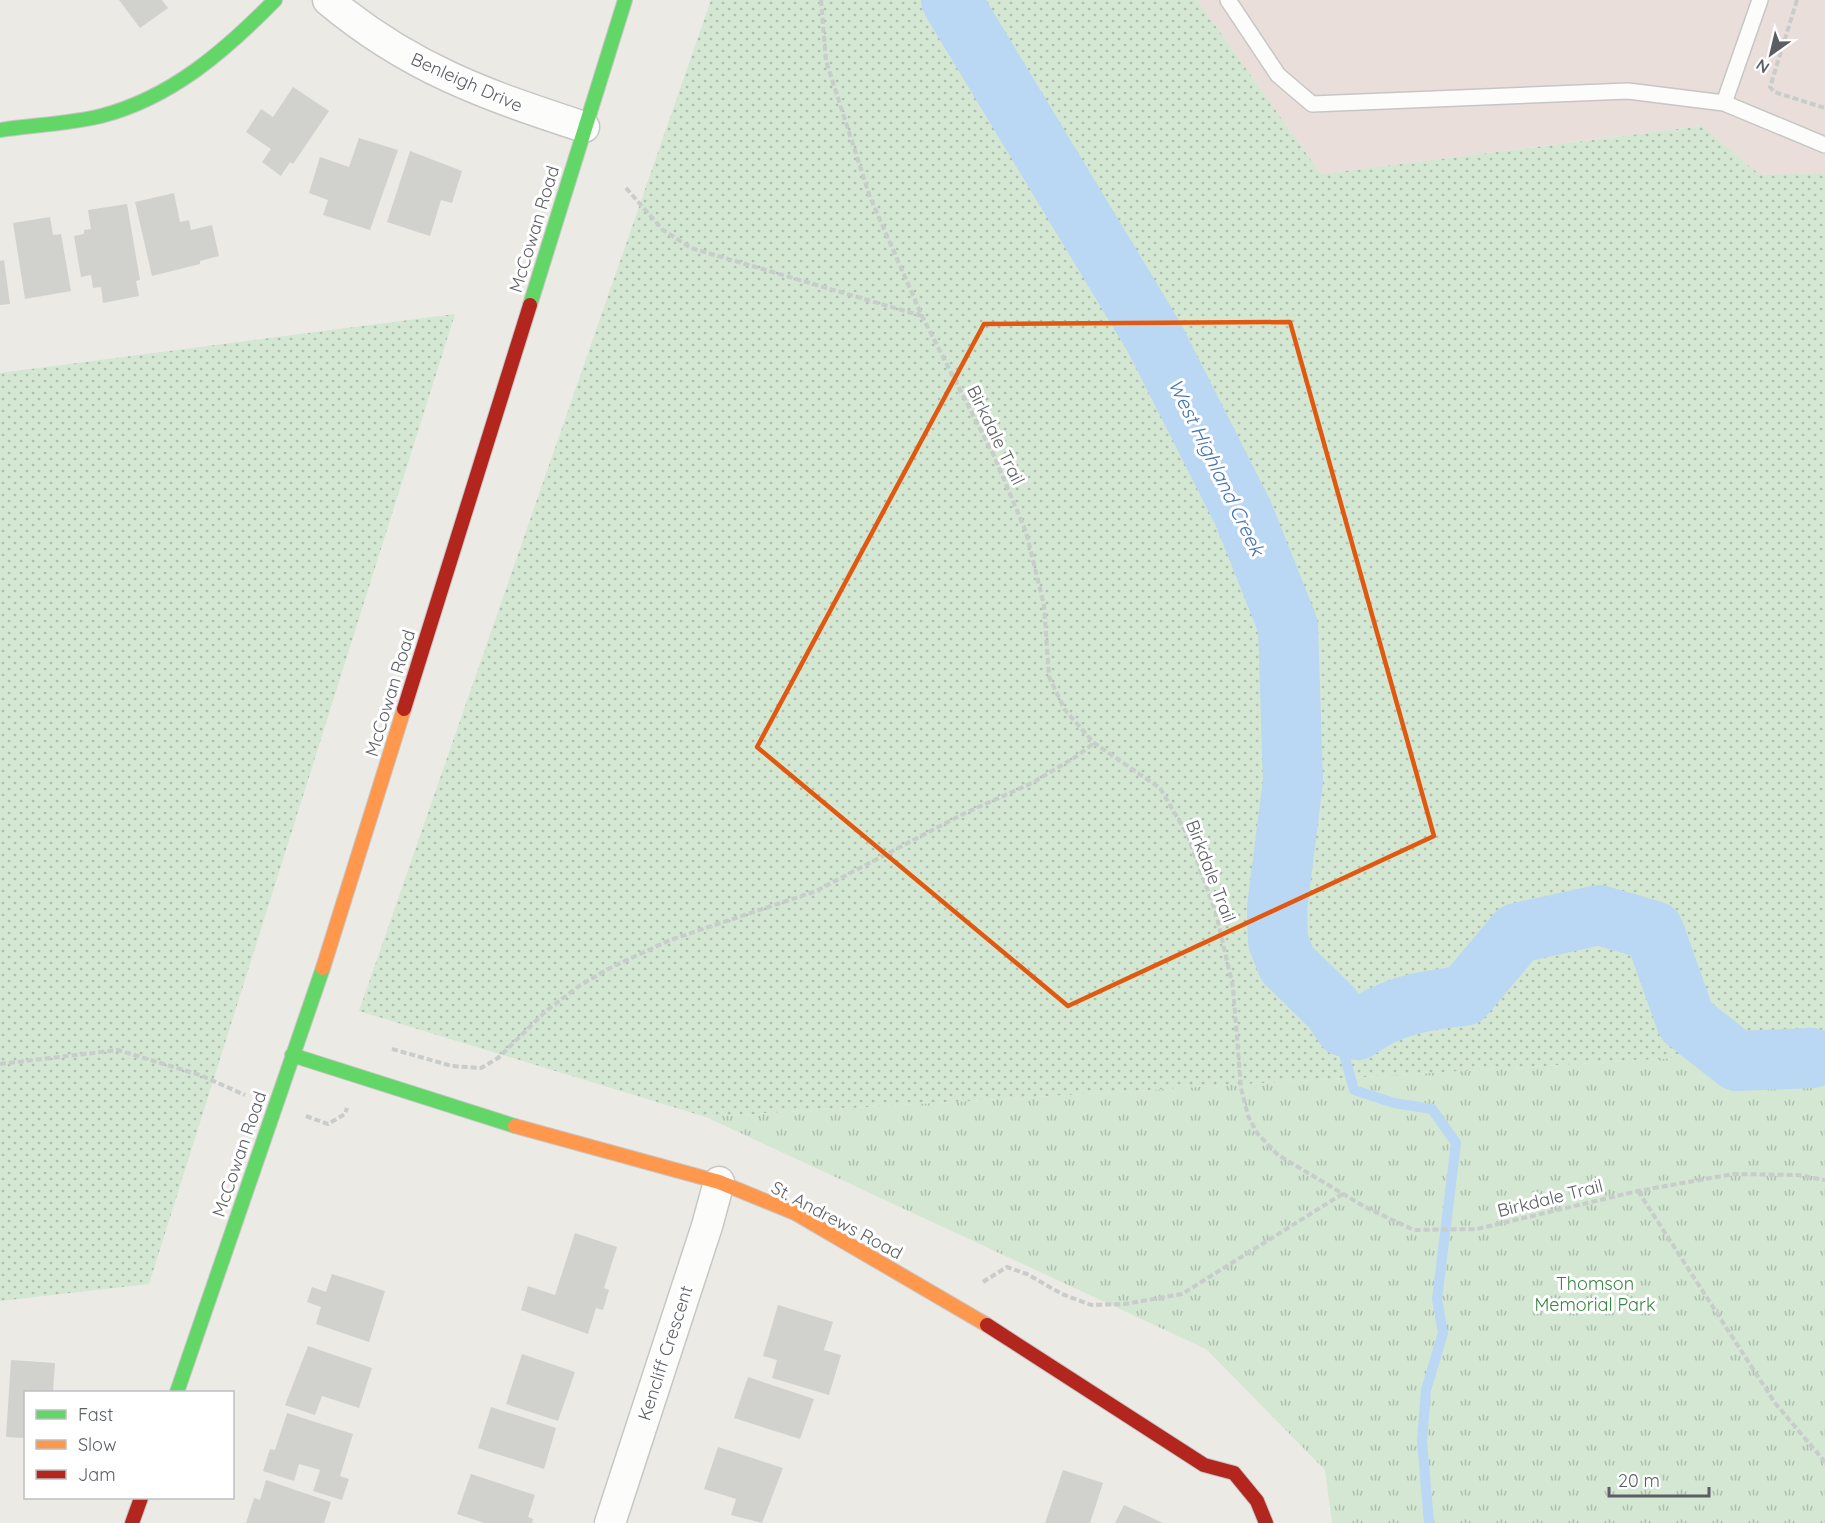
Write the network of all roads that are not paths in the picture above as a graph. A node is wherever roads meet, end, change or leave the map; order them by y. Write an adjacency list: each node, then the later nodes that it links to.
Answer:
1 (275, 0): 8 (main road)
2 (328, 0): 7 (street, Benleigh Drive)
3 (625, 0): 7 (main road, McCowan Road)
4 (1228, 0): 6 (lane)
5 (1760, 0): 6 (lane)
6 (1724, 103): 9 (lane)
7 (584, 127): 10 (main road, McCowan Road)
8 (0, 130)
9 (1825, 145)
10 (292, 1055): 11 (main road, St. Andrews Road); 12 (main road, McCowan Road)
11 (719, 1182): 15 (street, Kencliff Crescent); 16 (main road, St. Andrews Road)
12 (177, 1391)
13 (140, 1499): 14 (main road)
14 (132, 1523)
15 (610, 1523)
16 (1266, 1523)

